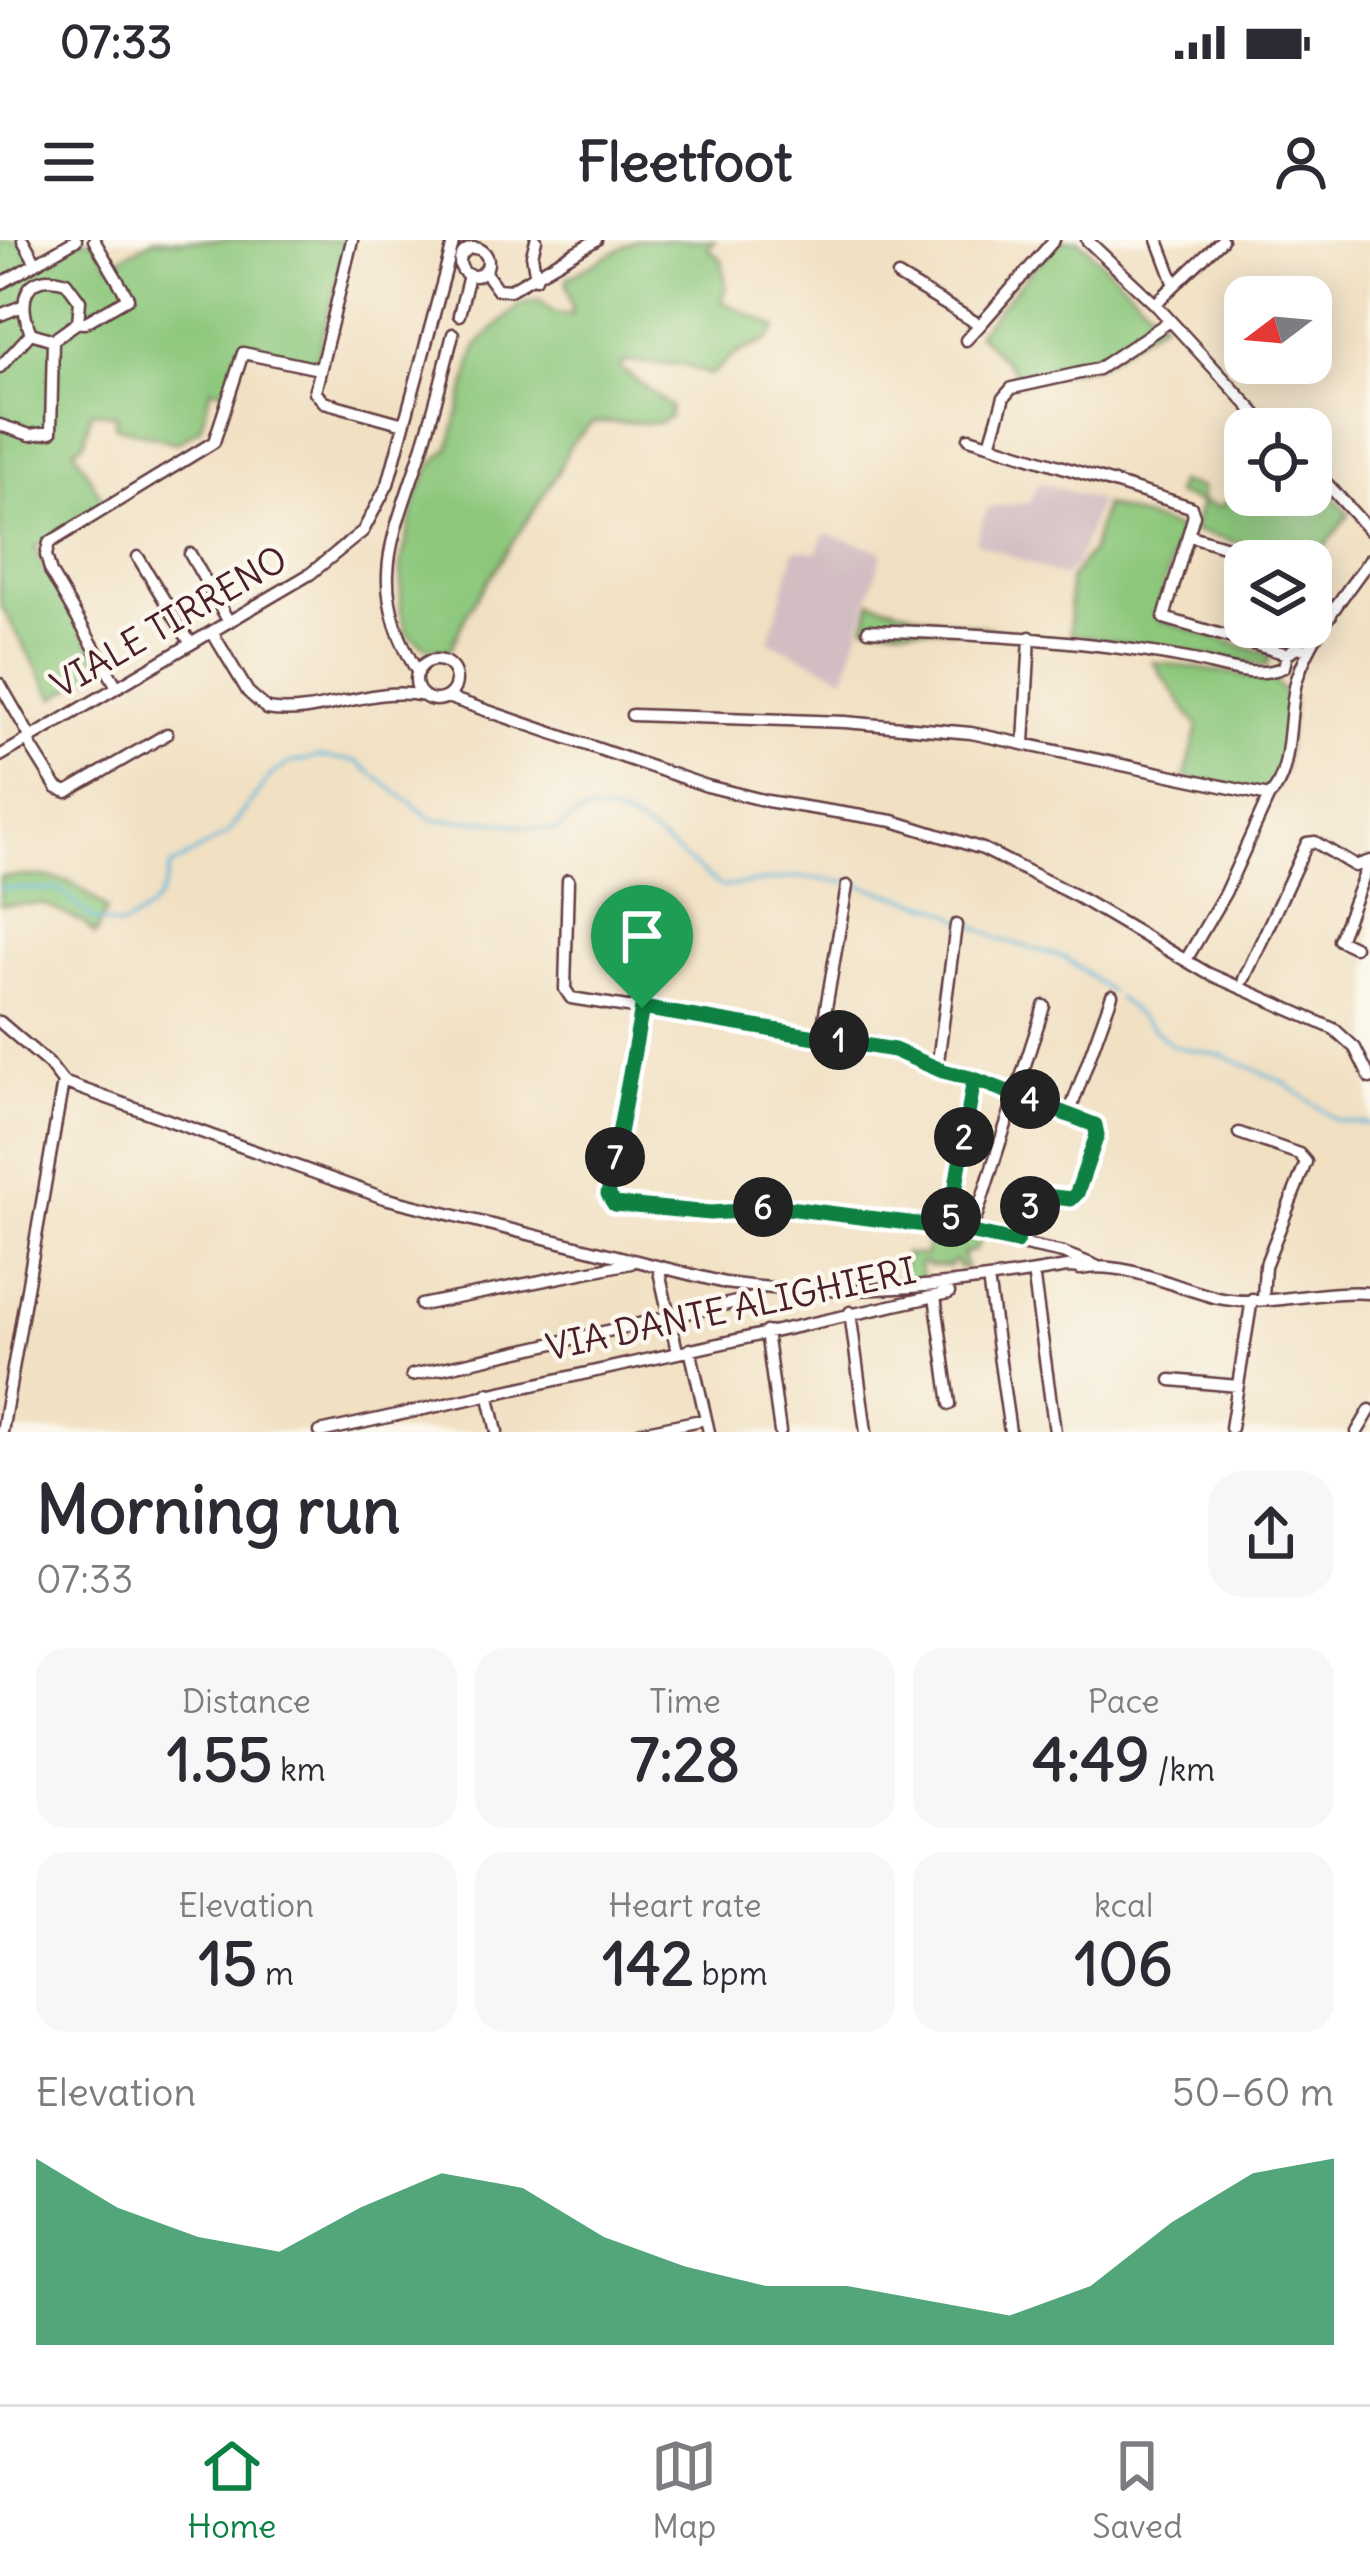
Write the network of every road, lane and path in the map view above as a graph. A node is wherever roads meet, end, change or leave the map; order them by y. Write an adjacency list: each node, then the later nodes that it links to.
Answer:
1 (23, 240): 13 (street)
2 (76, 240): 13 (street)
3 (94, 240): 25 (street)
4 (352, 240): 32 (street)
5 (454, 240): 35 (street)
6 (536, 240): 17 (street)
7 (596, 240): 17 (street)
8 (1054, 240): 26 (street)
9 (1158, 240): 19 (street)
10 (1222, 240): 19 (street)
11 (1093, 242): 20 (street)
12 (479, 245): 14 (street); 15 (street)
13 (36, 263): 18 (street)
14 (484, 272): 15 (street); 17 (street)
15 (469, 275): 23 (street)
16 (898, 276): 26 (street)
17 (536, 278)
18 (0, 284)
19 (1174, 285): 20 (street)
20 (1155, 304): 24 (street)
21 (22, 306): 22 (street); 25 (street); 27 (street)
22 (0, 315)
23 (459, 315)
24 (1170, 321): 33 (street); 37 (street)
25 (78, 322): 29 (street)
26 (980, 325): 30 (street)
27 (31, 333): 29 (street); 31 (street)
28 (454, 334): 53 (street)
29 (53, 340): 34 (street)
30 (966, 340)
31 (0, 367)
32 (319, 369): 35 (street); 55 (street)
33 (1251, 408)
34 (0, 424)
35 (404, 424): 46 (street, VIALE TIRRENO)
36 (969, 438): 37 (street)
37 (990, 445): 40 (street)
38 (1332, 489): 39 (street)
39 (1370, 531)
40 (1188, 535): 41 (street); 52 (street)
41 (1224, 546)
42 (190, 554): 46 (street)
43 (138, 557): 50 (street)
44 (1370, 559): 45 (street)
45 (1332, 614)
46 (229, 622): 48 (street, VIALE TIRRENO)
47 (868, 630): 49 (street)
48 (212, 632): 50 (street, VIALE TIRRENO); 56 (street)
49 (1030, 637): 52 (street); 62 (street)
50 (191, 644): 55 (street, VIALE TIRRENO)
51 (1309, 650): 52 (street); 64 (street)
52 (1287, 654)
53 (420, 673): 56 (street); 57 (street); 58 (street)
54 (0, 684): 61 (street)
55 (117, 687): 61 (street, VIALE TIRRENO)
56 (405, 692): 58 (street)
57 (454, 694): 58 (street); 72 (street)
58 (424, 696)
59 (632, 715): 62 (street)
60 (167, 734): 61 (street)
61 (29, 739): 63 (street, VIALE TIRRENO)
62 (1024, 742): 64 (street)
63 (0, 756)
64 (1269, 796): 72 (street)
65 (1369, 862): 67 (street); 73 (street)
66 (568, 880): 76 (street)
67 (1367, 883): 71 (street)
68 (847, 886): 78 (street)
69 (645, 899): 76 (street)
70 (956, 925): 79 (street)
71 (1354, 947)
72 (1186, 960): 80 (street)
73 (1244, 980)
74 (1112, 995): 84 (street)
75 (1044, 1006): 83 (street)
76 (642, 1008): 78 (street); 86 (street)
77 (0, 1022): 82 (street)
78 (821, 1037): 79 (street)
79 (937, 1069): 81 (street)
80 (1370, 1078)
81 (974, 1079): 83 (street); 86 (street)
82 (63, 1082): 89 (street); 111 (street)
83 (1013, 1093): 84 (street); 87 (street)
84 (1069, 1114): 88 (street)
85 (1239, 1133): 97 (street)
86 (949, 1228): 87 (street)
87 (971, 1233): 88 (street)
88 (1016, 1242): 90 (street)
89 (634, 1262): 91 (street); 98 (street)
90 (1092, 1267): 91 (street); 92 (street, VIA DANTE ALIGHIERI); 97 (street, VIA DANTE ALIGHIERI)
91 (658, 1268): 100 (street)
92 (1034, 1279): 93 (street, VIA DANTE ALIGHIERI); 118 (street)
93 (989, 1286): 95 (street, VIA DANTE ALIGHIERI); 117 (street)
94 (1370, 1293): 97 (street, VIA DANTE ALIGHIERI)
95 (934, 1295): 99 (street, VIA DANTE ALIGHIERI); 107 (street)
96 (754, 1298): 100 (street)
97 (1257, 1298): 105 (street)
98 (421, 1306)
99 (850, 1312): 101 (street, VIA DANTE ALIGHIERI); 116 (street)
100 (670, 1318): 102 (street); 103 (street)
101 (766, 1332): 102 (street, VIA DANTE ALIGHIERI); 115 (street)
102 (683, 1350): 106 (street, VIA DANTE ALIGHIERI); 109 (street)
103 (412, 1375)
104 (1172, 1380): 105 (street)
105 (1238, 1386): 110 (street)
106 (488, 1393): 112 (street, VIA DANTE ALIGHIERI); 113 (street)
107 (950, 1404)
108 (1370, 1410): 119 (street)
109 (707, 1425): 114 (street)
110 (1231, 1428)
111 (2, 1432)
112 (320, 1432)
113 (497, 1432)
114 (641, 1432)
115 (779, 1432)
116 (866, 1432)
117 (1010, 1432)
118 (1054, 1432)
119 (1357, 1432)

